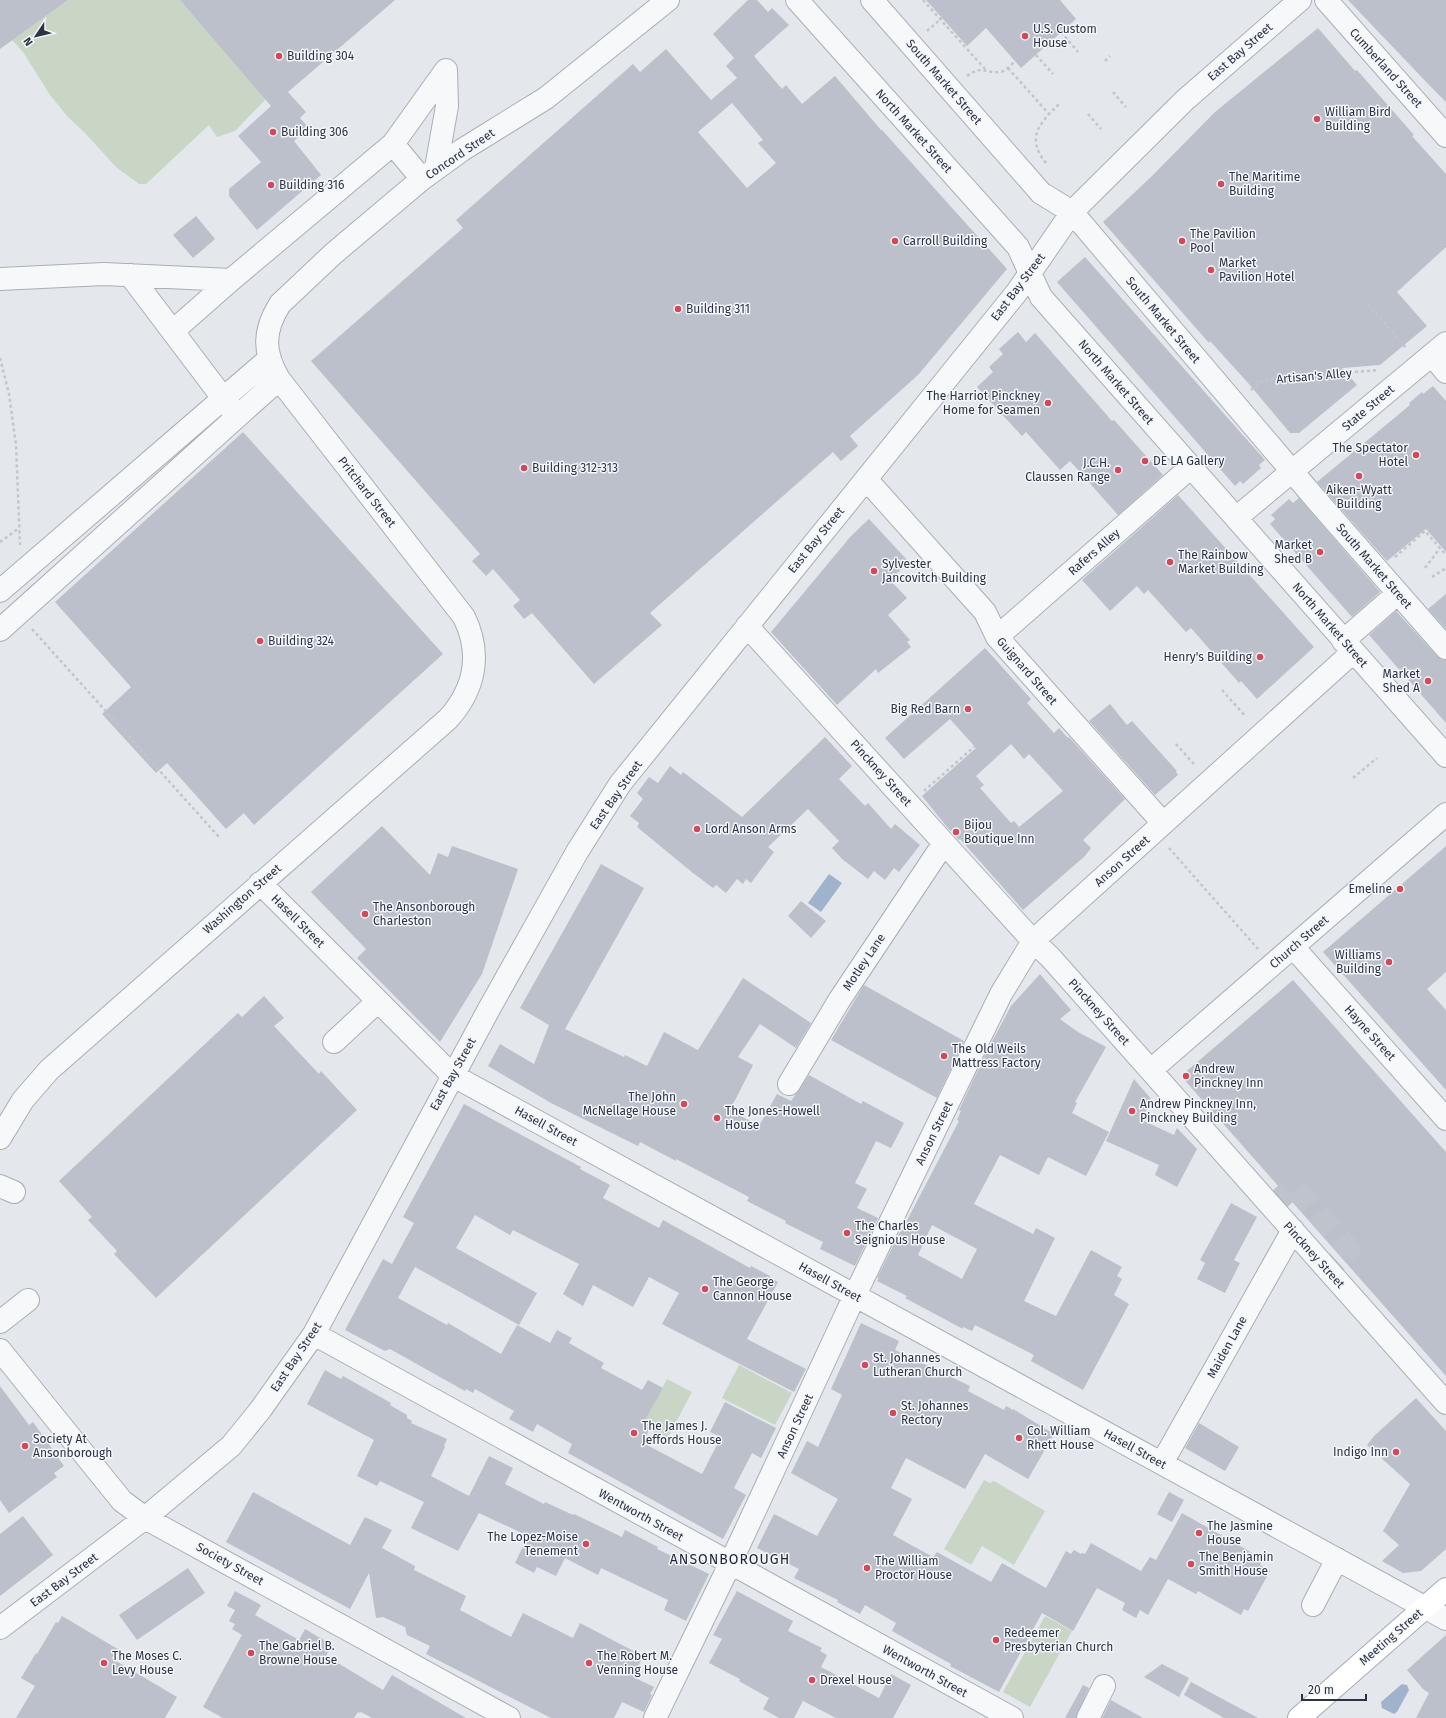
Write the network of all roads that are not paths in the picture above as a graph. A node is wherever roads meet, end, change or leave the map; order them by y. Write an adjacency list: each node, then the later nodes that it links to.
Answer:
1 (668, 0): 8 (street, Concord Street)
2 (797, 0): 10 (street, North Market Street)
3 (872, 0): 9 (street, South Market Street)
4 (1300, 0): 9 (street, East Bay Street)
5 (1326, 0): 6 (street, Cumberland Street)
6 (1446, 136)
7 (393, 144): 8 (street); 8 (street); 13 (street)
8 (429, 173): 14 (street, Concord Street)
9 (1072, 212): 10 (street, East Bay Street); 23 (street, South Market Street)
10 (1030, 273): 22 (street, North Market Street); 24 (street, East Bay Street)
11 (130, 275): 12 (street); 13 (street); 15 (street)
12 (0, 279)
13 (231, 280): 15 (street)
14 (270, 326): 17 (street, Pritchard Street)
15 (173, 331): 20 (street)
16 (1439, 349): 18 (street); 23 (street, State Street)
17 (269, 359): 19 (street, Pritchard Street); 20 (street)
18 (1446, 372)
19 (279, 379): 21 (street); 33 (street, Pritchard Street)
20 (223, 398): 21 (street); 26 (street)
21 (237, 417): 29 (street)
22 (1191, 467): 25 (street, North Market Street); 30 (street, Rafers Alley)
23 (1292, 471): 25 (street, State Street); 27 (street, South Market Street)
24 (866, 479): 28 (street, East Bay Street); 30 (street, Guignard Street)
25 (1236, 518): 31 (street, North Market Street)
26 (0, 591)
27 (1397, 594): 31 (street, Anson Street); 32 (street, South Market Street)
28 (747, 626): 37 (street, Pinckney Street); 44 (street, East Bay Street)
29 (0, 630)
30 (997, 637): 36 (street, Guignard Street)
31 (1348, 646): 34 (street, North Market Street); 36 (street, Anson Street)
32 (1446, 648)
33 (474, 657): 38 (street, Washington Street)
34 (1446, 756)
35 (1446, 814): 40 (street, Church Street)
36 (1163, 823): 39 (street, Anson Street)
37 (944, 843): 39 (street, Pinckney Street); 45 (street, Motley Lane)
38 (260, 883): 41 (street, Hasell Street); 47 (street, Washington Street)
39 (1033, 941): 43 (street, Pinckney Street); 49 (street, Anson Street)
40 (1293, 946): 43 (street, Church Street); 46 (street, Hayne Street)
41 (378, 1001): 42 (street); 44 (street, Hasell Street)
42 (334, 1042)
43 (1151, 1070): 48 (street, Pinckney Street)
44 (452, 1075): 49 (street, Hasell Street); 52 (street, East Bay Street)
45 (789, 1084)
46 (1446, 1119)
47 (0, 1138)
48 (1293, 1230): 54 (street, Pinckney Street); 55 (street, Maiden Lane)
49 (855, 1295): 55 (street, Hasell Street); 58 (street, Anson Street)
50 (28, 1300): 51 (street)
51 (0, 1322)
52 (314, 1334): 56 (street, East Bay Street); 58 (street, Wentworth Street)
53 (0, 1350): 56 (street, Society Street)
54 (1446, 1403)
55 (1162, 1463): 57 (street, Hasell Street)
56 (145, 1518): 63 (street, East Bay Street); 65 (street, Society Street)
57 (1337, 1559): 60 (street); 61 (street, Hasell Street)
58 (730, 1564): 66 (street, Anson Street); 67 (street, Wentworth Street)
59 (1446, 1589): 61 (main road, Meeting Street)
60 (1313, 1604)
61 (1425, 1607): 62 (street, Hasell Street); 69 (main road, Meeting Street)
62 (1446, 1619)
63 (0, 1628)
64 (1104, 1686): 68 (street)
65 (509, 1718)
66 (655, 1718)
67 (1012, 1718)
68 (1088, 1718)
69 (1299, 1718)

